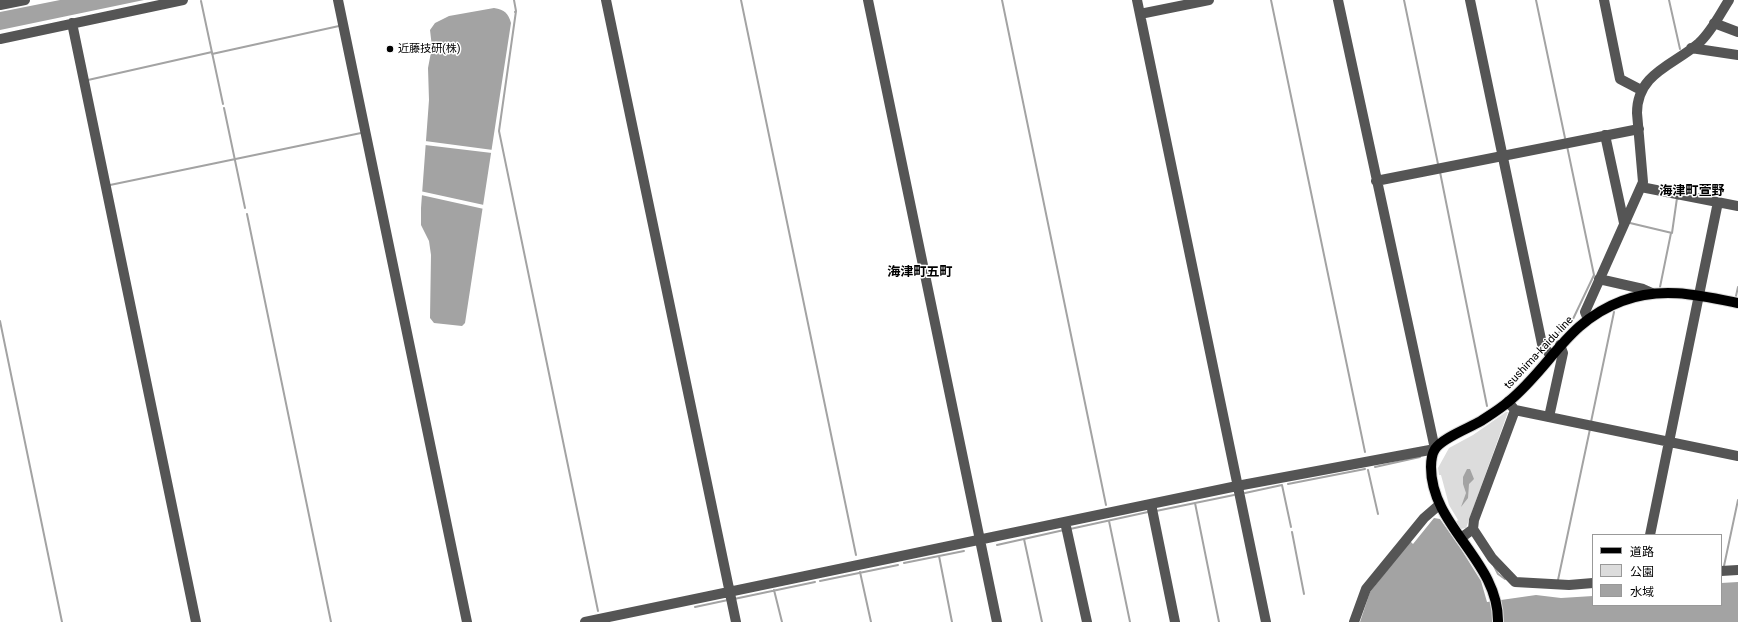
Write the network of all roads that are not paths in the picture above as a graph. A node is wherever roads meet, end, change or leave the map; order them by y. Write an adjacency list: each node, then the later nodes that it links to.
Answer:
1 (25, 0): 12 (street)
2 (183, 0): 14 (street)
3 (338, 0): 55 (street)
4 (606, 0): 53 (street)
5 (868, 0): 49 (street)
6 (1137, 0): 13 (street)
7 (1209, 0): 13 (street)
8 (1338, 0): 24 (street)
9 (1470, 0): 23 (street)
10 (1604, 0): 20 (street)
11 (1729, 0): 15 (street)
12 (0, 5)
13 (1140, 14): 42 (street)
14 (72, 23): 17 (street); 54 (street)
15 (1714, 23): 16 (street); 18 (street)
16 (1738, 32)
17 (0, 38)
18 (1691, 48): 19 (street); 20 (street)
19 (1738, 55)
20 (1641, 90): 21 (street)
21 (1639, 129): 22 (street); 25 (street)
22 (1605, 135): 23 (street); 28 (street)
23 (1502, 155): 24 (street); 35 (street)
24 (1376, 181): 40 (street)
25 (1641, 187): 26 (street); 28 (street)
26 (1718, 202): 27 (street); 31 (street)
27 (1738, 206)
28 (1624, 223): 29 (street)
29 (1599, 279): 30 (street); 33 (street)
30 (1652, 293): 31 (main road, tsushima-kaidu line); 33 (main road, tsushima-kaidu line)
31 (1698, 295): 32 (main road, tsushima-kaidu line); 39 (street)
32 (1738, 303)
33 (1588, 319): 34 (main road, tsushima-kaidu line)
34 (1560, 345): 35 (main road, tsushima-kaidu line); 38 (street)
35 (1551, 356): 36 (main road, tsushima-kaidu line)
36 (1508, 402): 37 (street); 40 (main road, tsushima-kaidu line)
37 (1515, 410): 38 (street); 46 (street)
38 (1549, 417): 39 (street)
39 (1668, 442): 41 (street); 47 (street)
40 (1435, 449): 42 (street); 44 (main road)
41 (1738, 456)
42 (1236, 486): 43 (street); 61 (street)
43 (1151, 504): 45 (street); 60 (street)
44 (1439, 505): 48 (main road); 62 (street)
45 (1065, 522): 49 (street); 59 (street)
46 (1473, 529): 48 (street); 52 (street)
47 (1650, 534)
48 (1461, 538): 63 (main road)
49 (980, 540): 53 (street); 58 (street)
50 (1738, 570): 51 (street)
51 (1722, 571)
52 (1592, 583)
53 (729, 592): 56 (street); 57 (street)
54 (196, 622)
55 (467, 622)
56 (585, 622)
57 (736, 622)
58 (997, 622)
59 (1087, 622)
60 (1175, 622)
61 (1266, 622)
62 (1354, 622)
63 (1498, 622)

